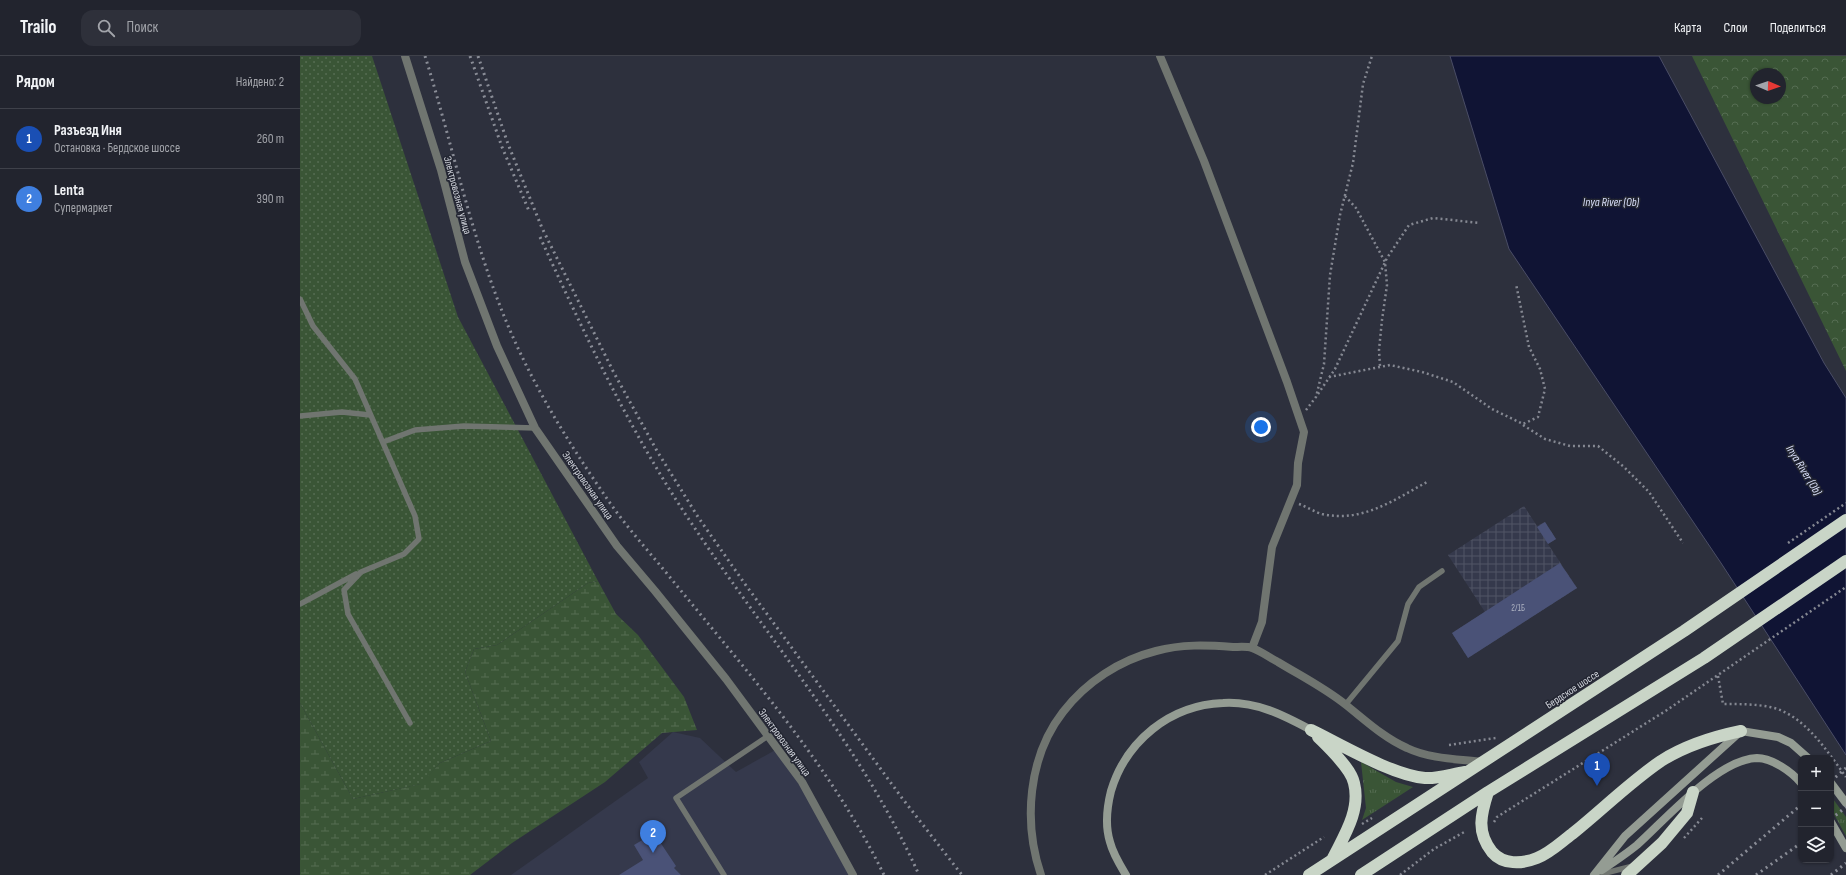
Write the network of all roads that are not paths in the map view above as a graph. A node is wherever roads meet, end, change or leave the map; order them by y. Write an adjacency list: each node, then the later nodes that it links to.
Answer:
1 (405, 56): 6 (street, Электровозная улица)
2 (1160, 56): 13 (street)
3 (300, 299): 4 (lane)
4 (370, 415): 5 (lane); 7 (lane)
5 (300, 416)
6 (535, 428): 7 (lane); 18 (street, Электровозная улица)
7 (383, 442): 11 (lane)
8 (1846, 520): 20 (highway, Бердское шоссе)
9 (1846, 561): 24 (highway)
10 (1442, 571): 14 (lane)
11 (361, 572): 12 (lane); 15 (lane)
12 (300, 604)
13 (1252, 648): 14 (street); 33 (street)
14 (1346, 704): 20 (street)
15 (410, 723)
16 (1311, 730): 21 (highway); 29 (highway); 34 (main road)
17 (1741, 731): 19 (main road); 24 (highway); 37 (main road)
18 (768, 736): 31 (lane); 32 (street, Электровозная улица)
19 (1805, 755)
20 (1484, 762): 21 (highway, Бердское шоссе)
21 (1470, 772): 29 (highway, Бердское шоссе)
22 (1798, 781): 25 (main road)
23 (1834, 787): 26 (main road)
24 (1488, 792): 36 (highway)
25 (1693, 792): 30 (highway); 37 (main road)
26 (1846, 803)
27 (1834, 827): 28 (main road)
28 (1846, 848)
29 (1332, 859): 35 (highway, Бердское шоссе)
30 (1637, 865): 38 (lane); 39 (highway)
31 (724, 875)
32 (852, 875)
33 (1041, 875)
34 (1126, 875)
35 (1309, 875)
36 (1361, 875)
37 (1595, 875)
38 (1598, 875)
39 (1627, 875)

